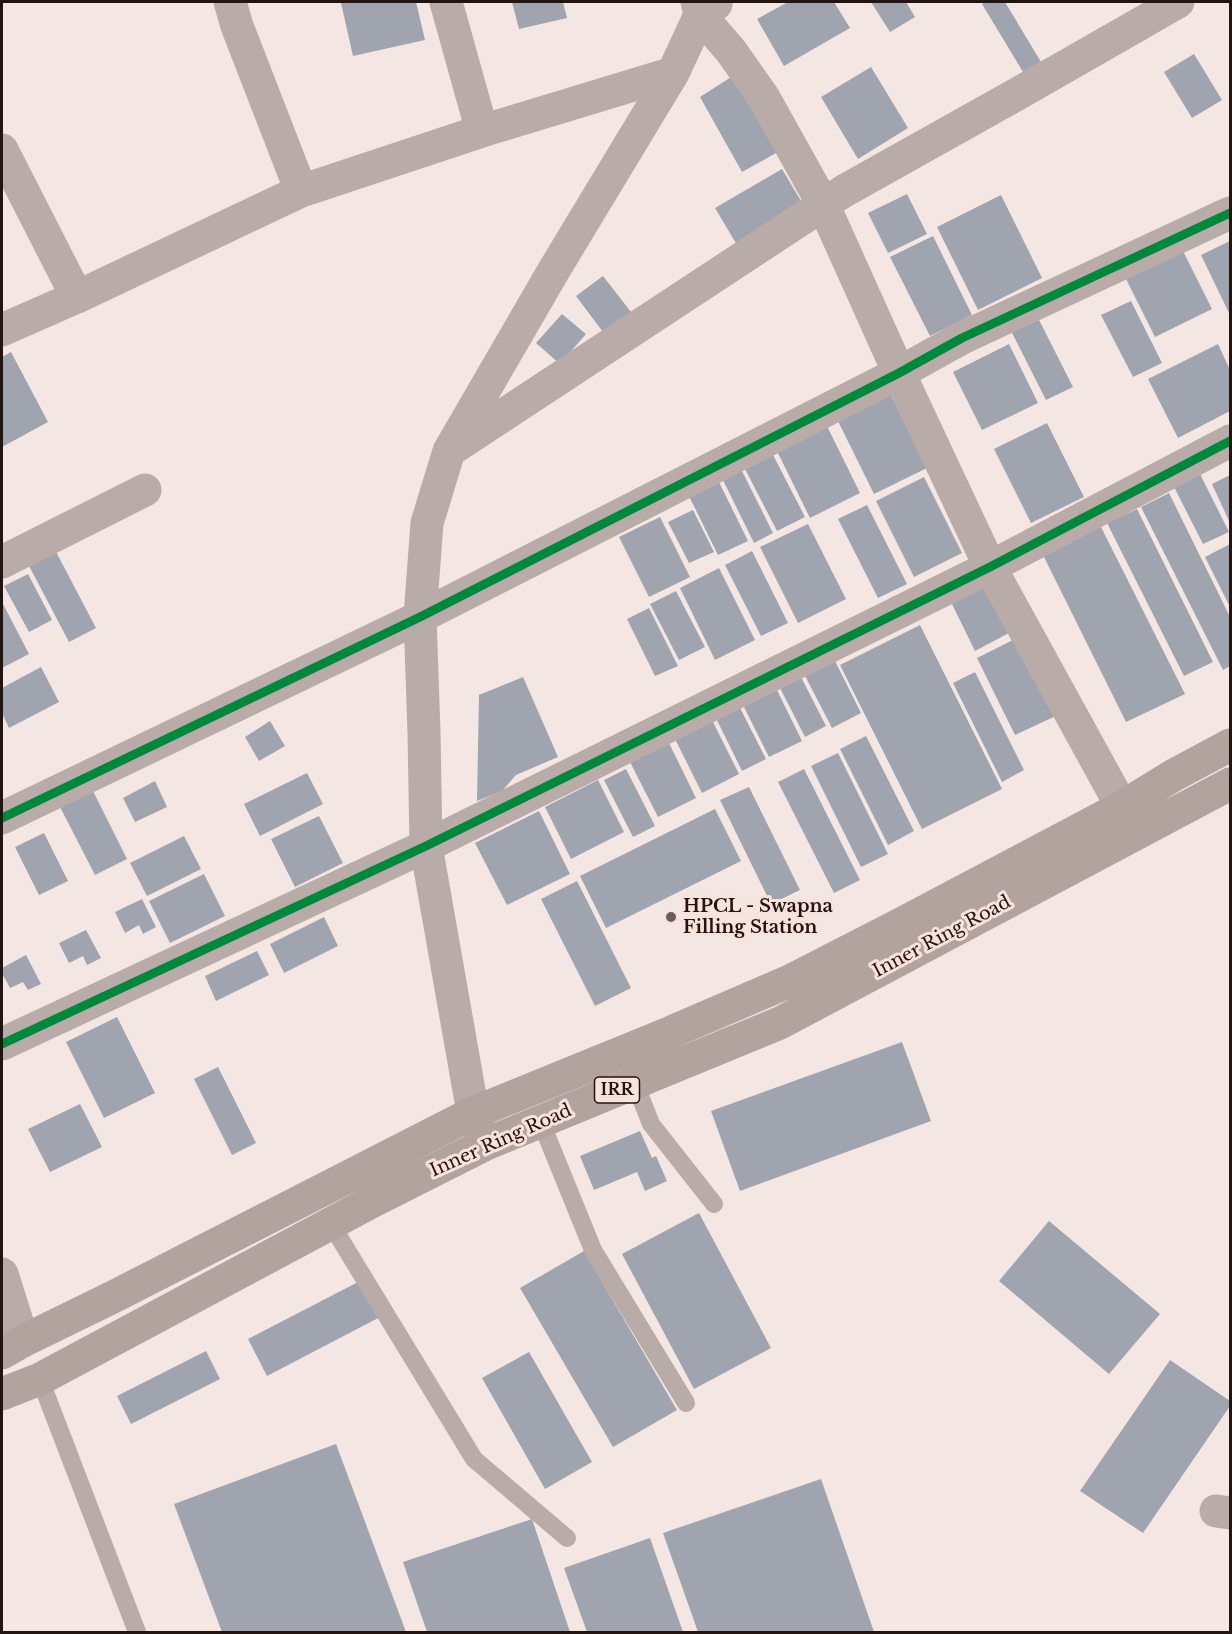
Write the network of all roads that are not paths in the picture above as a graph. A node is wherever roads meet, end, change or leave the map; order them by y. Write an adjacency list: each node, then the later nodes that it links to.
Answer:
1 (230, 2): 8 (street)
2 (446, 2): 6 (street)
3 (1178, 2): 9 (street)
4 (705, 6): 5 (street); 9 (street)
5 (673, 73): 6 (street); 15 (street)
6 (482, 131): 8 (street)
7 (2, 150): 11 (street)
8 (301, 191): 11 (street)
9 (823, 204): 13 (street); 15 (street)
10 (1230, 213): 13 (street)
11 (77, 297): 12 (street)
12 (2, 330)
13 (899, 373): 18 (street); 19 (street)
14 (1230, 441): 18 (street)
15 (449, 451): 19 (street)
16 (145, 490): 17 (street)
17 (2, 562)
18 (990, 567): 22 (street); 24 (street)
19 (420, 617): 23 (street); 24 (street)
20 (1230, 745): 22 (main road, Inner Ring Road / IRR)
21 (1230, 784): 26 (main road, Inner Ring Road / IRR)
22 (1122, 807): 27 (main road, Inner Ring Road / IRR)
23 (2, 818)
24 (426, 846): 25 (street); 27 (street)
25 (2, 1044)
26 (635, 1083): 28 (main road, Inner Ring Road / IRR); 30 (lane)
27 (472, 1113): 29 (street); 33 (main road, Inner Ring Road / IRR)
28 (541, 1122): 29 (main road, Inner Ring Road / IRR); 36 (lane)
29 (486, 1144): 31 (main road, Inner Ring Road / IRR)
30 (714, 1204)
31 (331, 1224): 34 (main road, Inner Ring Road / IRR); 37 (lane)
32 (2, 1274): 33 (street)
33 (12, 1347)
34 (40, 1379): 35 (main road, Inner Ring Road / IRR); 38 (lane)
35 (2, 1394)
36 (686, 1403)
37 (567, 1538)
38 (137, 1632)

